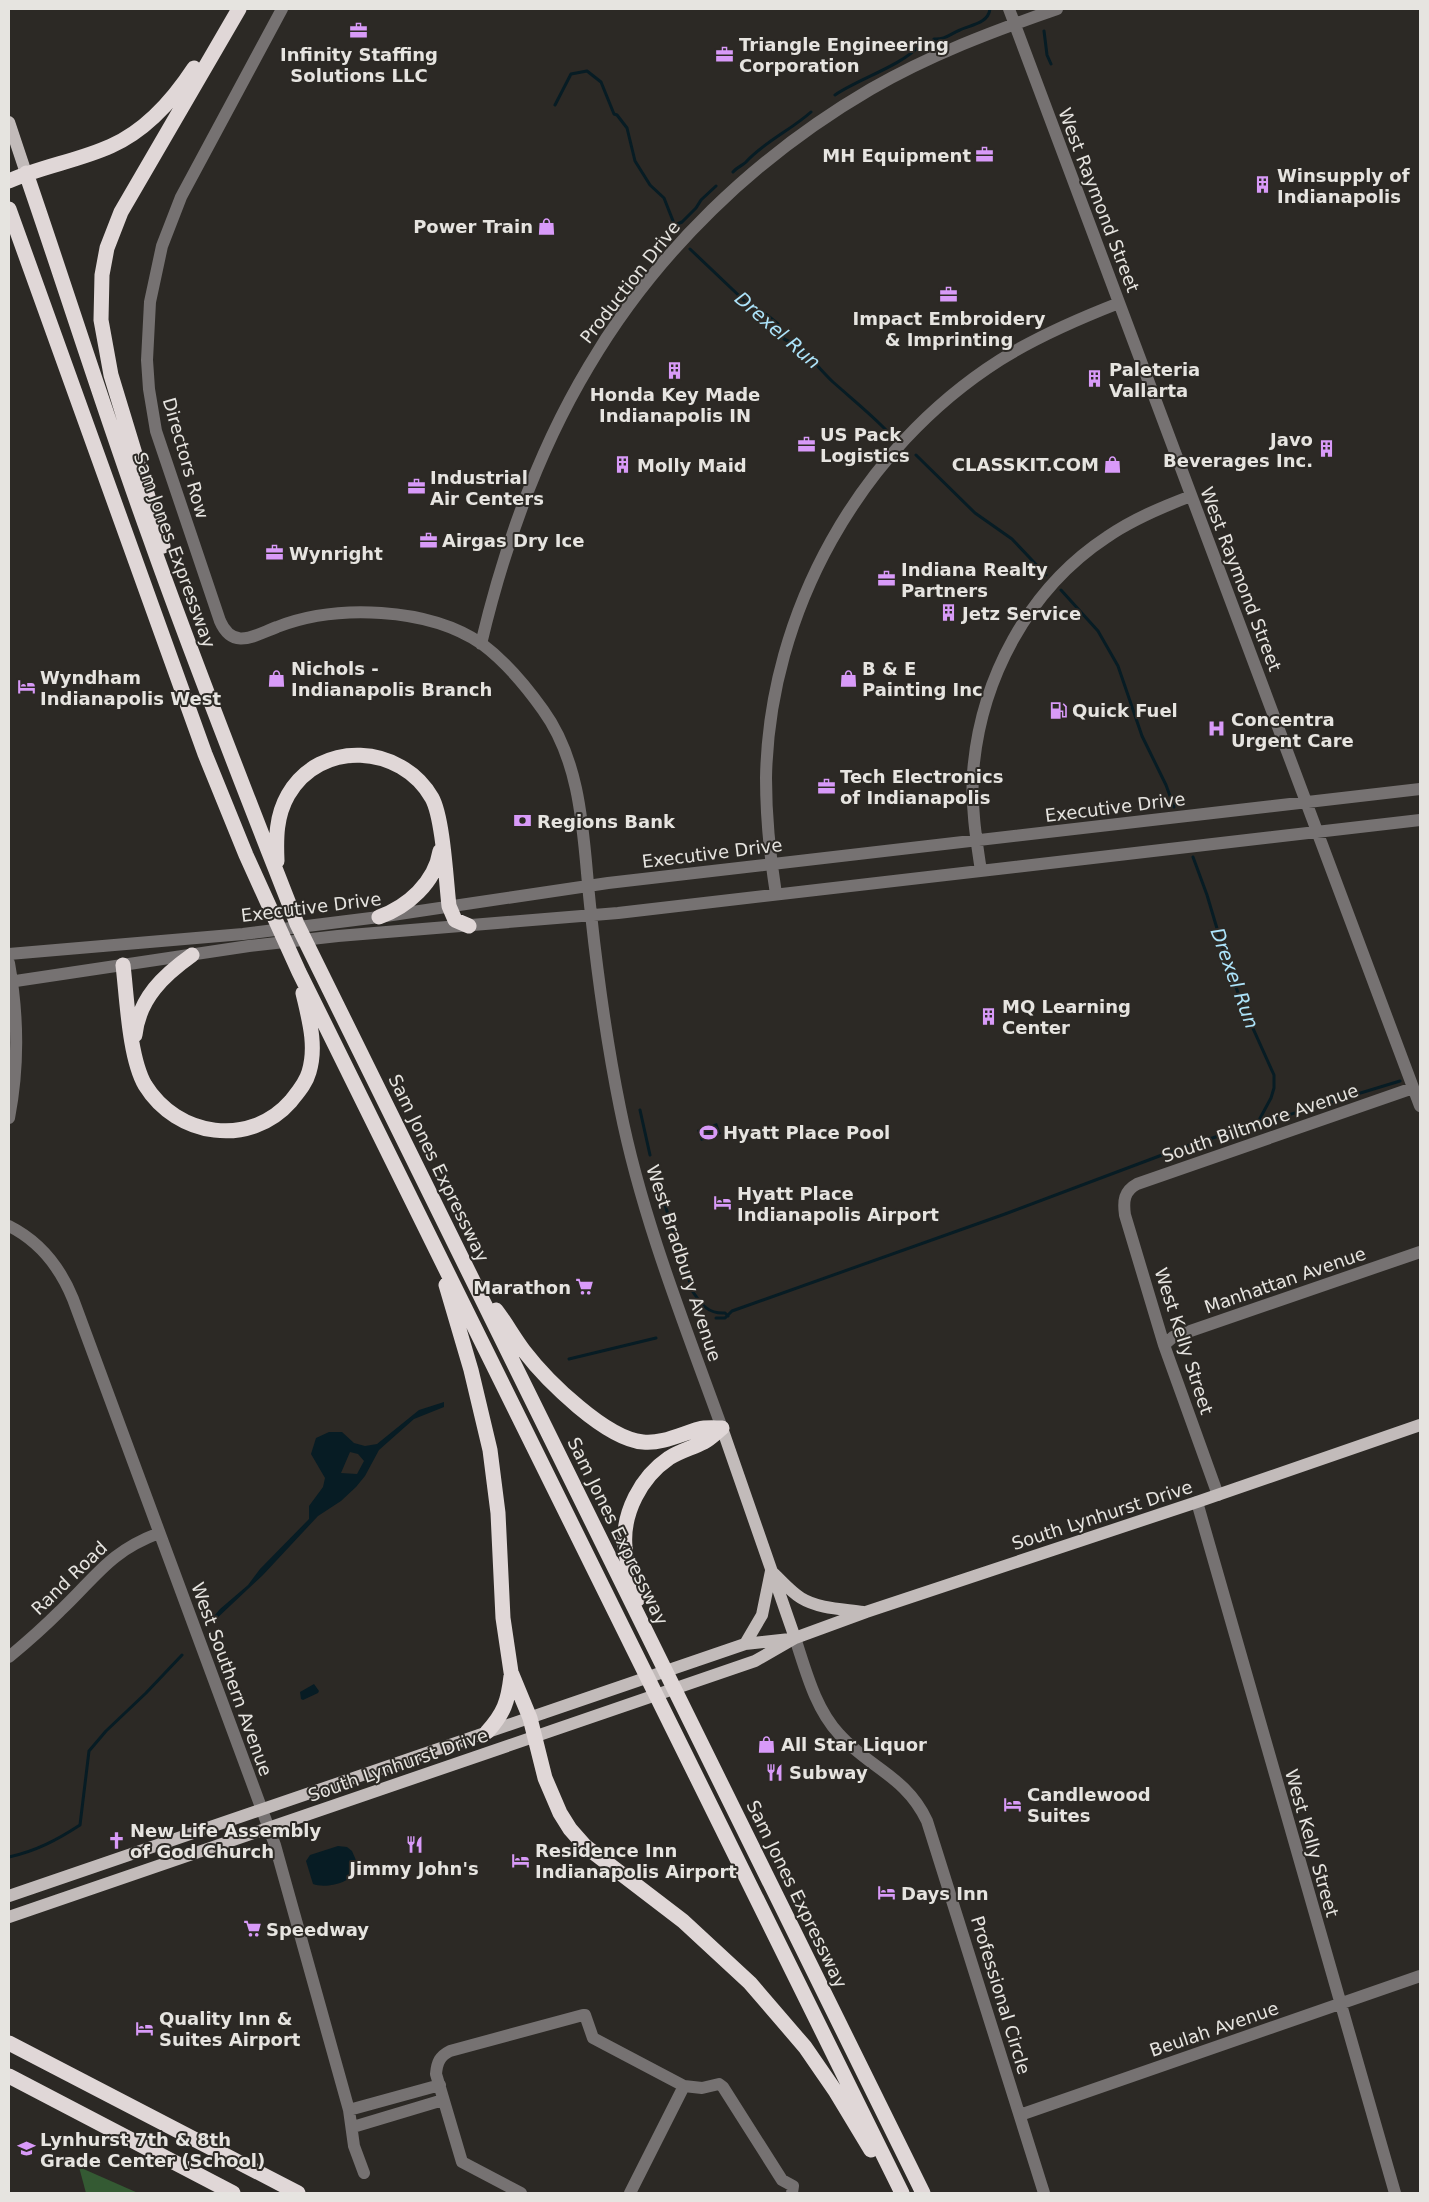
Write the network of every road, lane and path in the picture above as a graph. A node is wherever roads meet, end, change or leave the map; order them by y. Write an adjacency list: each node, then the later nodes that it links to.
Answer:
1 (234, 9): 8 (highway)
2 (239, 9): 16 (highway)
3 (282, 9): 15 (street, Directors Row)
4 (1009, 9): 6 (street, West Raymond Street)
5 (1058, 9): 6 (street, Production Drive)
6 (1014, 23): 13 (street, West Raymond Street); 15 (street, Production Drive)
7 (9, 122): 8 (main road, Sam Jones Expressway)
8 (26, 173): 9 (highway); 16 (highway, Sam Jones Expressway)
9 (9, 181)
10 (9, 209): 12 (highway)
11 (9, 242): 12 (highway)
12 (30, 266): 37 (highway)
13 (1119, 303): 14 (street, West Raymond Street); 23 (street)
14 (1192, 496): 18 (street, West Raymond Street); 21 (street)
15 (481, 644): 26 (street)
16 (200, 677): 25 (highway, Sam Jones Expressway)
17 (1420, 789): 18 (street, Executive Drive)
18 (1306, 802): 20 (street, West Raymond Street); 21 (street, Executive Drive)
19 (1420, 820): 20 (street, Executive Drive)
20 (1318, 832): 24 (street, Executive Drive); 40 (street, West Raymond Street)
21 (976, 841): 23 (street, Executive Drive); 24 (street)
22 (441, 842): 25 (highway); 28 (highway); 30 (highway)
23 (772, 864): 26 (street, Executive Drive); 27 (street)
24 (981, 871): 27 (street, Executive Drive)
25 (278, 875): 47 (highway, Sam Jones Expressway)
26 (588, 886): 28 (street, Executive Drive); 29 (street, West Bradbury Avenue)
27 (776, 894): 29 (street, Executive Drive)
28 (449, 906): 30 (street, Executive Drive); 31 (highway)
29 (591, 916): 31 (street, Executive Drive); 50 (street, West Bradbury Avenue)
30 (379, 917): 32 (street, Executive Drive)
31 (469, 926): 34 (street, Executive Drive)
32 (115, 945): 33 (street, Executive Drive); 36 (street)
33 (9, 954)
34 (192, 955): 36 (street, Executive Drive); 39 (highway)
35 (9, 965): 38 (street)
36 (123, 965): 38 (street, Executive Drive); 39 (highway)
37 (299, 972): 39 (highway); 45 (highway)
38 (10, 982): 42 (street)
39 (133, 1049)
40 (1413, 1088): 41 (street, West Raymond Street); 43 (street, South Biltmore Avenue)
41 (1420, 1106)
42 (9, 1118)
43 (1125, 1197): 48 (street, West Kelly Street)
44 (9, 1226): 53 (street, West Southern Avenue)
45 (432, 1240): 60 (highway); 85 (highway)
46 (1420, 1252): 48 (street, Manhattan Avenue)
47 (461, 1257): 50 (highway); 58 (highway, Sam Jones Expressway)
48 (1164, 1344): 51 (street, West Kelly Street)
49 (1420, 1425): 51 (main road, South Lynhurst Drive)
50 (722, 1428): 54 (main road, West Bradbury Avenue); 58 (highway)
51 (1218, 1495): 52 (main road, South Lynhurst Drive)
52 (1197, 1502): 55 (main road, South Lynhurst Drive); 69 (street, West Kelly Street)
53 (159, 1533): 59 (street, Rand Road); 64 (street, West Southern Avenue)
54 (771, 1571): 55 (main road); 56 (main road, West Bradbury Avenue); 57 (main road)
55 (866, 1612): 56 (main road, South Lynhurst Drive)
56 (795, 1638): 57 (main road, South Lynhurst Drive); 63 (main road, South Lynhurst Drive); 76 (street, Professional Circle)
57 (745, 1644): 61 (main road, South Lynhurst Drive)
58 (653, 1646): 78 (highway, Sam Jones Expressway)
59 (9, 1657)
60 (511, 1672): 61 (highway); 62 (highway)
61 (530, 1718): 62 (main road, South Lynhurst Drive); 63 (highway)
62 (487, 1732): 64 (main road, South Lynhurst Drive)
63 (536, 1737): 65 (main road, South Lynhurst Drive); 85 (highway)
64 (262, 1810): 65 (street, West Southern Avenue); 66 (main road, South Lynhurst Drive)
65 (269, 1828): 67 (main road, South Lynhurst Drive); 75 (street, West Southern Avenue)
66 (9, 1896)
67 (9, 1917)
68 (1420, 1976): 69 (street, Beulah Avenue)
69 (1340, 2004): 76 (street, Beulah Avenue); 89 (street, West Kelly Street)
70 (9, 2043): 81 (highway)
71 (9, 2076): 80 (highway)
72 (440, 2085): 73 (street); 74 (street); 75 (street)
73 (684, 2086): 83 (street); 84 (street)
74 (443, 2100): 77 (street); 82 (street)
75 (349, 2110): 77 (street, West Southern Avenue)
76 (1020, 2115): 88 (street)
77 (353, 2127): 79 (street, West Southern Avenue)
78 (894, 2135): 86 (highway, Sam Jones Expressway); 87 (highway)
79 (364, 2173)
80 (233, 2193)
81 (298, 2193)
82 (521, 2193)
83 (630, 2193)
84 (792, 2193)
85 (900, 2193)
86 (923, 2193)
87 (929, 2193)
88 (1044, 2193)
89 (1395, 2193)

